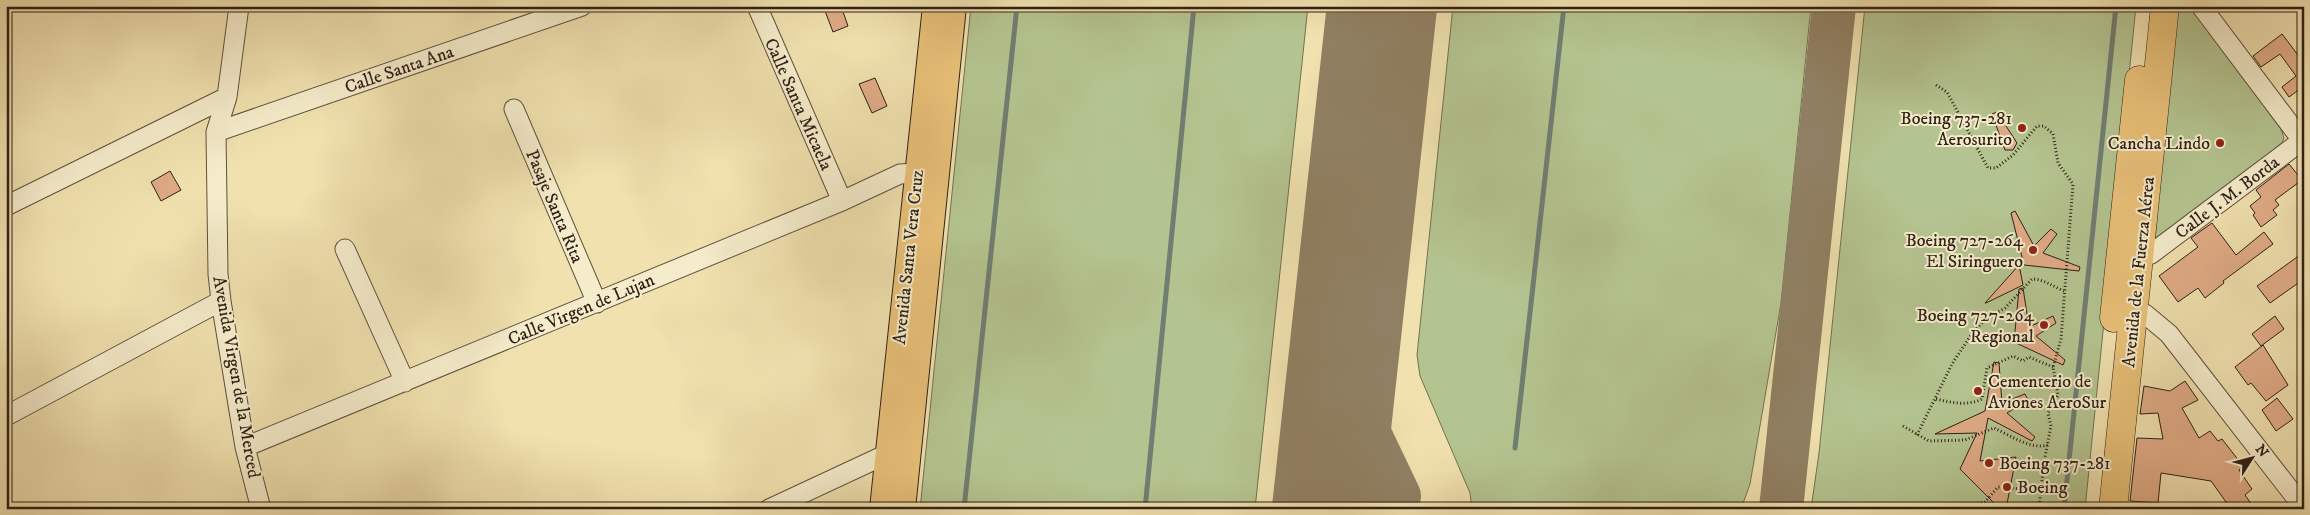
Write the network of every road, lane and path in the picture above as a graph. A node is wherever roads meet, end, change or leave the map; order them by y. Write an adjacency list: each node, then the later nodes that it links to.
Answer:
1 (239, 6): 10 (street, Avenida Virgen de la Merced)
2 (582, 6): 12 (street, Calle Santa Ana)
3 (756, 6): 15 (street, Calle Santa Micaela)
4 (934, 6): 14 (main road, Avenida Santa Vera Cruz)
5 (954, 6): 37 (main road, Avenida Santa Vera Cruz)
6 (2147, 6): 18 (highway, Avenida de la Fuerza Aérea)
7 (2165, 6): 18 (highway, Avenida de la Fuerza Aérea)
8 (2201, 6): 13 (street)
9 (1936, 86): 19 (path)
10 (227, 96): 12 (street, Avenida Virgen de la Merced); 16 (street)
11 (514, 109): 21 (street, Pasaje Santa Rita)
12 (216, 132): 20 (street, Avenida Virgen de la Merced)
13 (2303, 141): 18 (street, Calle J. M. Borda)
14 (917, 173): 15 (street, Calle Virgen de Lujan); 31 (main road, Avenida Santa Vera Cruz)
15 (842, 201): 21 (street, Calle Virgen de Lujan)
16 (8, 202)
17 (345, 249): 24 (street)
18 (2130, 256): 22 (highway, Avenida de la Fuerza Aérea)
19 (2064, 291): 23 (path); 25 (path)
20 (221, 301): 26 (street); 30 (street, Avenida Virgen de la Merced)
21 (597, 303): 24 (street, Calle Virgen de Lujan)
22 (2124, 310): 34 (street); 40 (highway, Avenida de la Fuerza Aérea); 41 (highway, Avenida de la Fuerza Aérea)
23 (2053, 367): 25 (path); 29 (path)
24 (405, 382): 30 (street, Calle Virgen de Lujan)
25 (1936, 399): 28 (path)
26 (6, 416)
27 (1902, 426): 28 (path)
28 (1918, 435): 29 (path)
29 (2048, 445): 32 (path)
30 (245, 447): 33 (street, Avenida Virgen de la Merced)
31 (887, 454): 35 (street); 36 (main road, Avenida Santa Vera Cruz)
32 (2041, 491): 38 (path); 39 (path)
33 (260, 508)
34 (2304, 508)
35 (769, 509)
36 (882, 509)
37 (903, 509)
38 (1950, 509)
39 (2039, 509)
40 (2095, 509)
41 (2113, 509)

